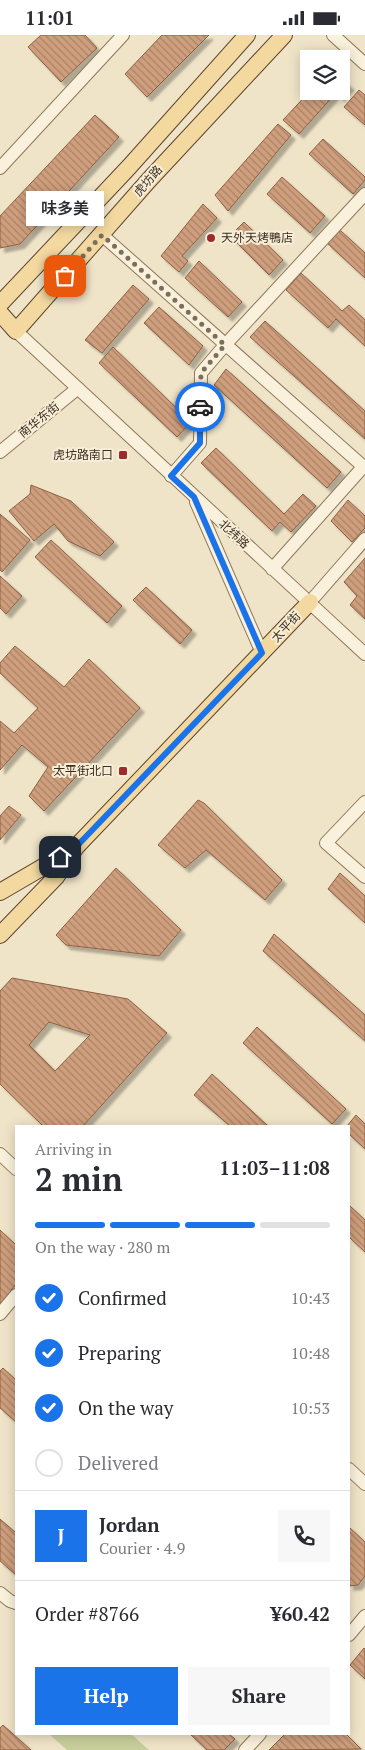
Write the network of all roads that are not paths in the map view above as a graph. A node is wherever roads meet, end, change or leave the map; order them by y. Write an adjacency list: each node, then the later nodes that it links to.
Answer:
1 (123, 35): 6 (street)
2 (247, 35): 9 (main road, 虎坊路)
3 (284, 35): 8 (main road, 虎坊路)
4 (333, 35): 5 (street)
5 (365, 65)
6 (0, 168)
7 (365, 194): 12 (street)
8 (102, 235): 11 (main road, 虎坊路); 12 (street)
9 (0, 304)
10 (0, 313): 11 (main road)
11 (16, 331): 13 (street, 北纬路)
12 (225, 345): 15 (street); 16 (street)
13 (78, 388): 14 (street, 南华东街); 16 (street, 北纬路)
14 (0, 452)
15 (364, 468): 19 (street)
16 (171, 476): 17 (street, 北纬路)
17 (194, 497): 19 (street, 北纬路); 21 (street)
18 (365, 539): 20 (street)
19 (272, 569): 20 (street, 北纬路)
20 (310, 602): 21 (main road, 太平街); 22 (street, 北纬路)
21 (262, 653): 24 (main road, 太平街)
22 (365, 654)
23 (365, 802): 25 (street)
24 (76, 847): 26 (main road, 太平街); 27 (main road, 太平街)
25 (365, 877)
26 (0, 891)
27 (0, 935)
28 (0, 1155): 29 (street)
29 (15, 1168)
30 (15, 1296): 31 (street)
31 (0, 1314)
32 (350, 1470): 33 (street)
33 (365, 1484)
34 (365, 1616): 35 (street)
35 (350, 1634)
36 (259, 1735): 37 (street)
37 (245, 1750)

